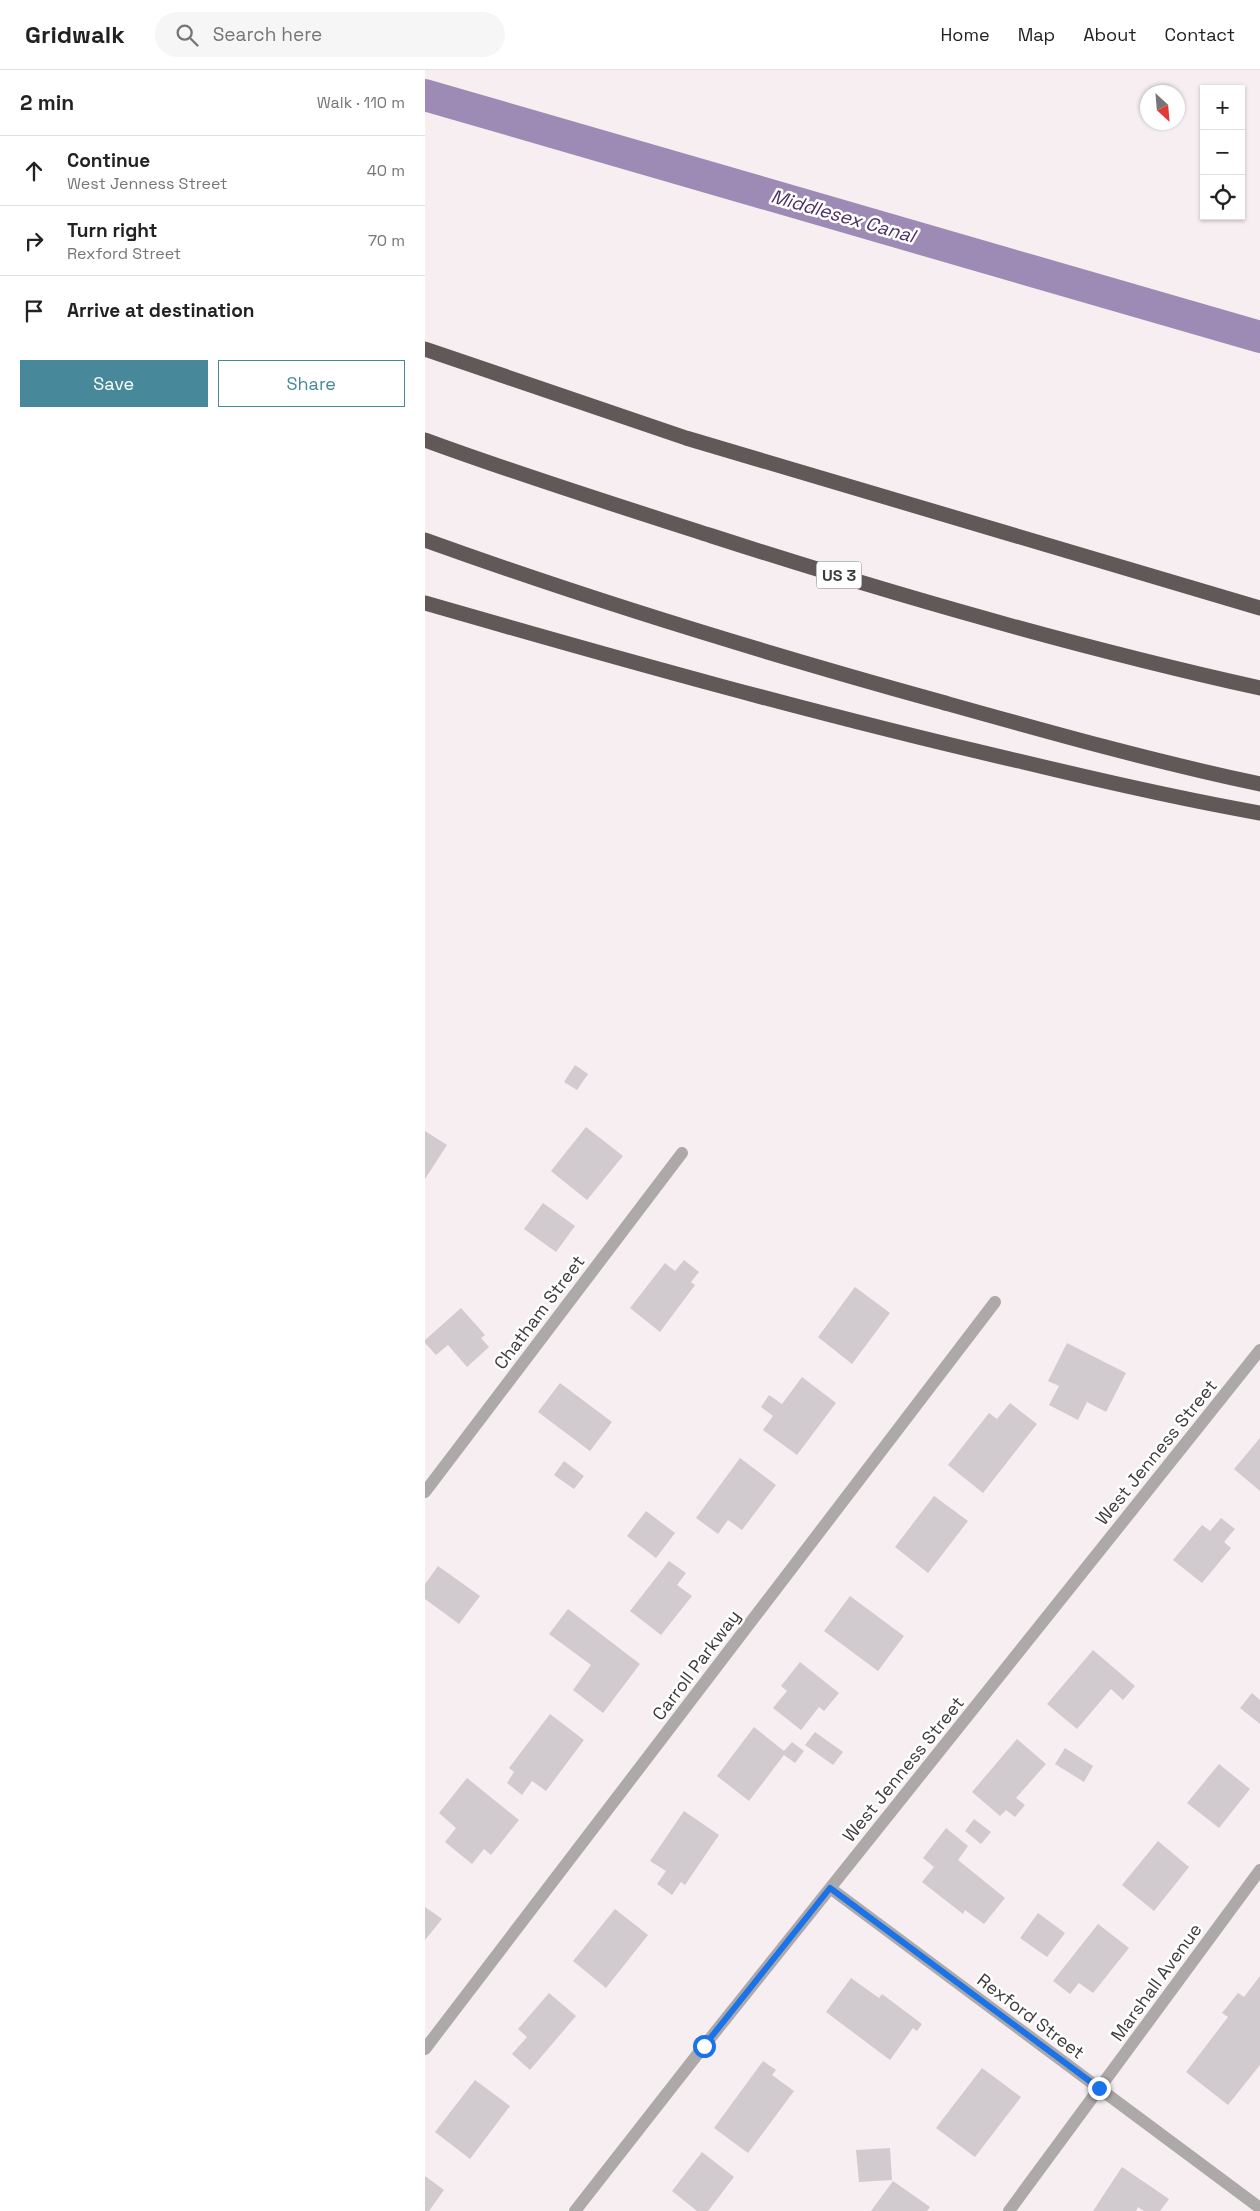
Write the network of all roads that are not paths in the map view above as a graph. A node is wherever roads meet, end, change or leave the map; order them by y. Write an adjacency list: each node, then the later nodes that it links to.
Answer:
1 (425, 349): 5 (highway)
2 (425, 440): 6 (highway, US 3)
3 (425, 540): 7 (highway)
4 (425, 603): 8 (highway)
5 (1260, 608)
6 (1260, 688)
7 (1260, 784)
8 (1260, 813)
9 (682, 1153): 12 (street, Chatham Street)
10 (995, 1302): 15 (street, Carroll Parkway)
11 (1260, 1350): 14 (street, West Jenness Street)
12 (425, 1492)
13 (1260, 1870): 16 (street, Marshall Avenue)
14 (830, 1888): 16 (street, Rexford Street); 18 (street, West Jenness Street)
15 (425, 2049)
16 (1099, 2088): 17 (street, Rexford Street); 19 (street, Marshall Avenue)
17 (1260, 2208)
18 (575, 2211)
19 (1009, 2211)

